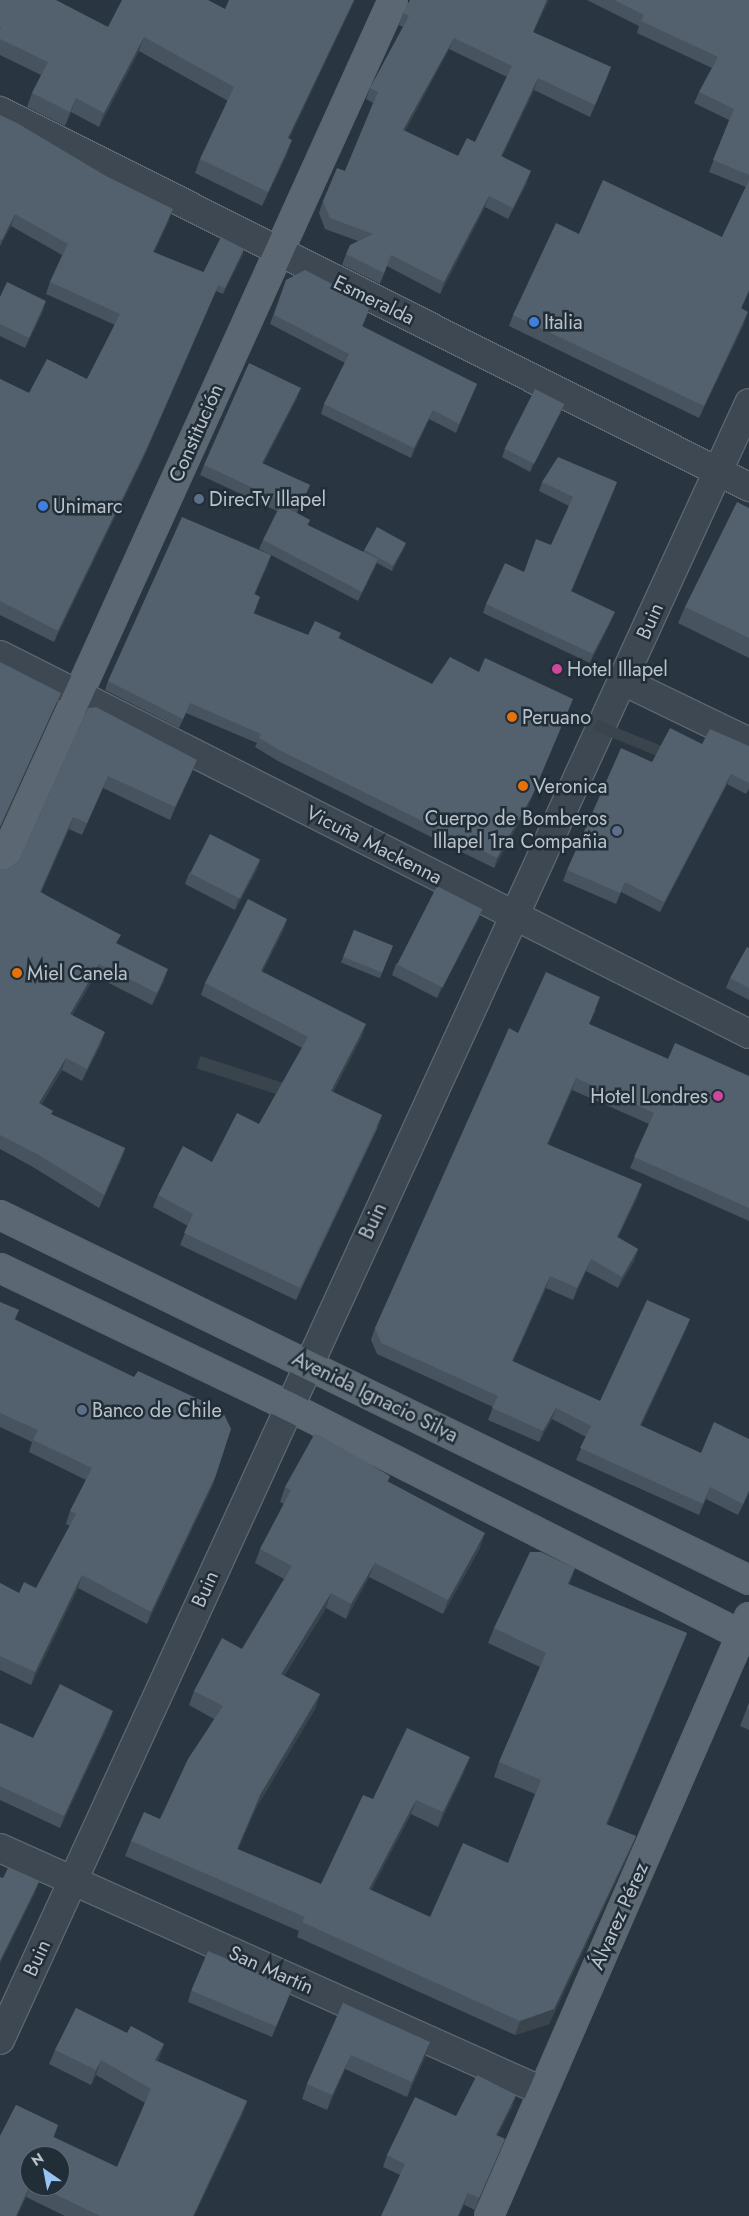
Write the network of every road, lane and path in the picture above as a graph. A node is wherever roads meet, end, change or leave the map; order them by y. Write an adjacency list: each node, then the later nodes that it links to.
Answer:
1 (392, 0): 3 (main road, Constitución)
2 (0, 111): 3 (street, Esmeralda)
3 (278, 253): 5 (street, Esmeralda); 9 (main road, Constitución)
4 (749, 403): 5 (street, Buin)
5 (717, 472): 6 (street, Esmeralda); 8 (street, Buin)
6 (749, 487)
7 (0, 655): 9 (street, Vicuña Mackenna)
8 (623, 681): 10 (street); 12 (street, Buin)
9 (78, 697): 11 (main road, Constitución); 12 (street, Vicuña Mackenna)
10 (749, 742)
11 (0, 867)
12 (515, 915): 13 (street, Vicuña Mackenna); 16 (street, Buin)
13 (749, 1034)
14 (0, 1215): 16 (main road, Avenida Ignacio Silva)
15 (0, 1268): 17 (main road)
16 (308, 1364): 17 (street, Buin); 18 (main road, Avenida Ignacio Silva)
17 (288, 1406): 19 (main road); 21 (street, Buin)
18 (749, 1580)
19 (745, 1626): 23 (main road, Álvarez Pérez)
20 (0, 1848): 21 (street, San Martín)
21 (72, 1881): 22 (street, Buin); 23 (street, San Martín)
22 (0, 2040)
23 (542, 2091): 24 (main road, Álvarez Pérez)
24 (489, 2216)

